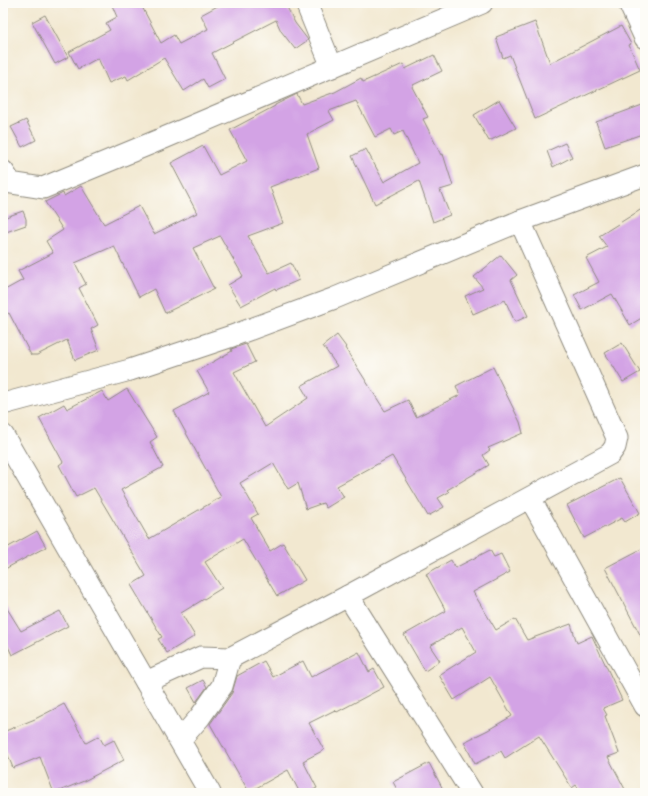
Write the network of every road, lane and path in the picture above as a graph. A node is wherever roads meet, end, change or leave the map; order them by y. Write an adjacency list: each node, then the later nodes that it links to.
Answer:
1 (306, 3): 5 (street)
2 (482, 3): 5 (street)
3 (630, 3): 4 (street)
4 (645, 38)
5 (332, 67): 6 (street)
6 (3, 171)
7 (645, 175): 8 (street)
8 (520, 220): 9 (street); 11 (street)
9 (3, 404)
10 (3, 435): 14 (street)
11 (530, 498): 12 (street); 15 (street)
12 (348, 596): 13 (street); 19 (street)
13 (230, 658): 14 (street); 17 (street)
14 (146, 682): 17 (street)
15 (640, 685): 16 (street)
16 (645, 706)
17 (180, 740): 18 (street)
18 (210, 793)
19 (472, 793)

